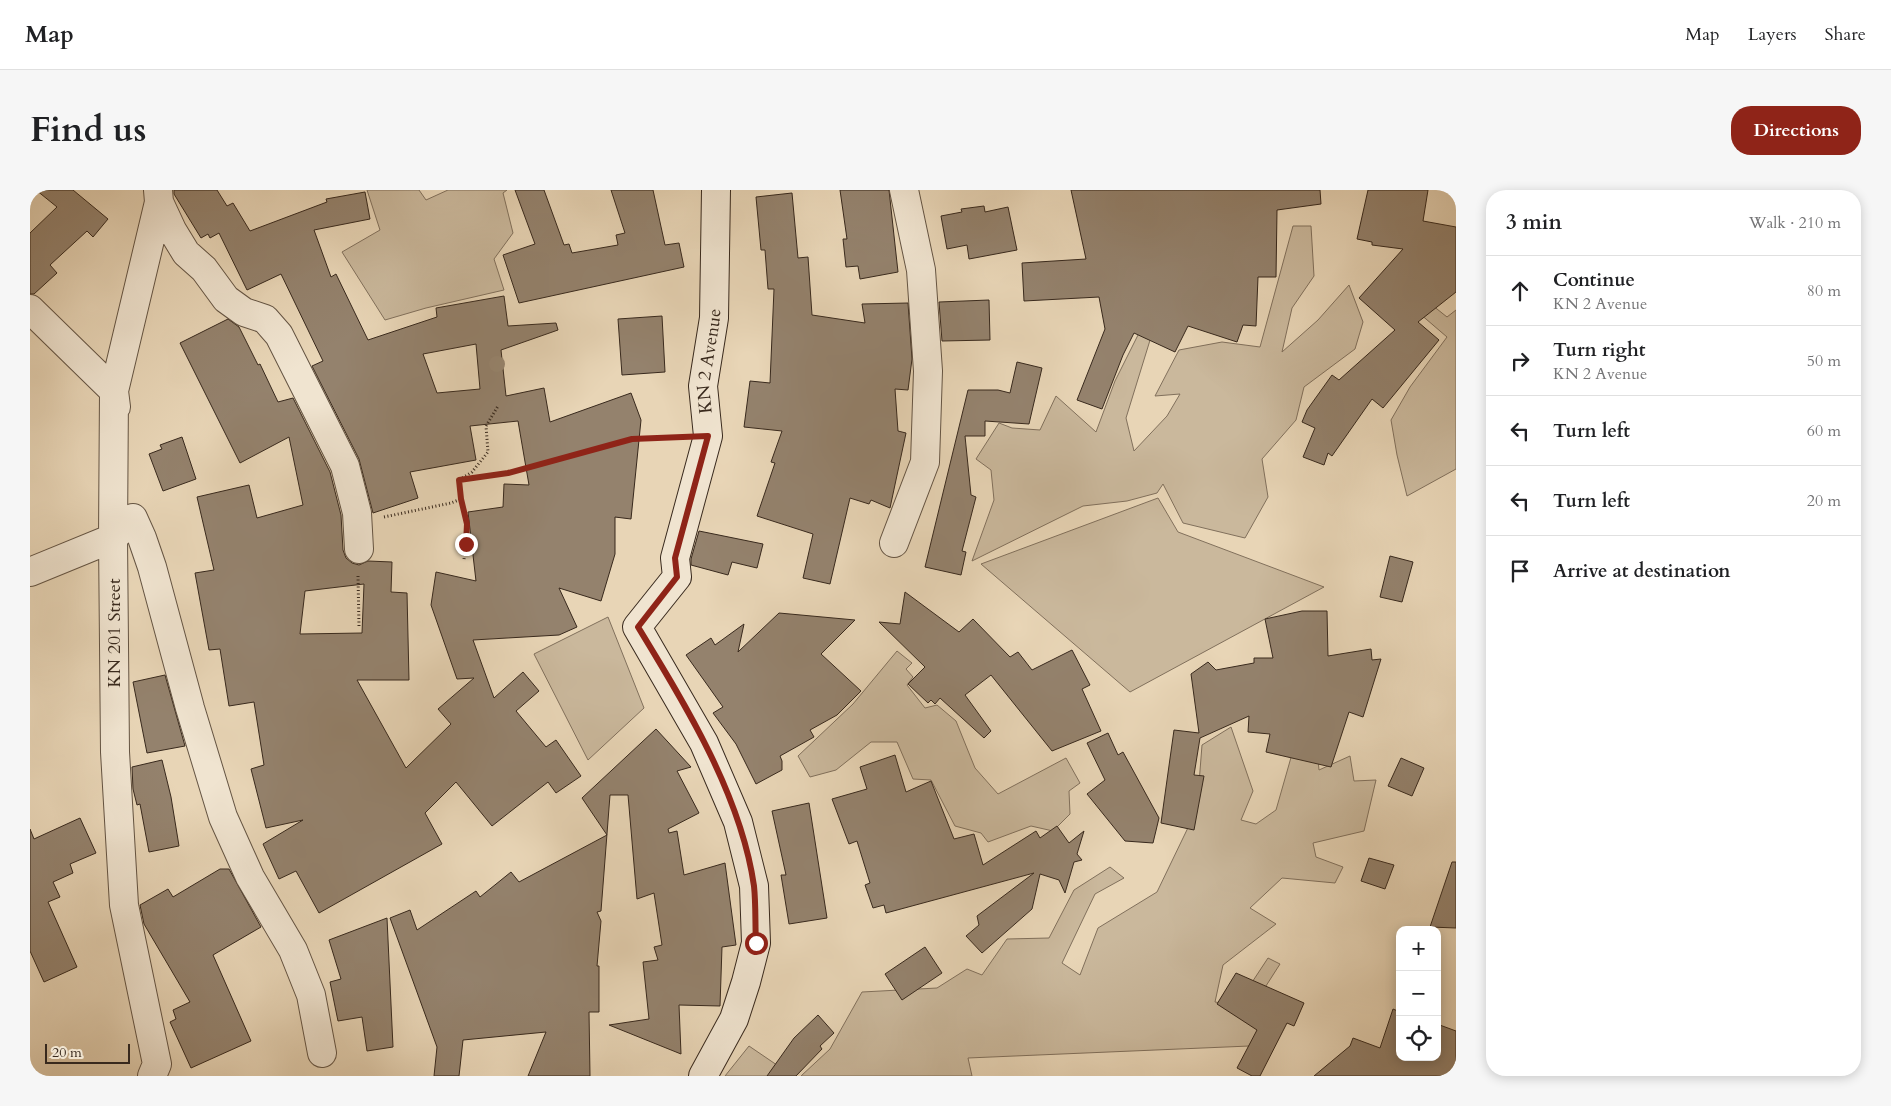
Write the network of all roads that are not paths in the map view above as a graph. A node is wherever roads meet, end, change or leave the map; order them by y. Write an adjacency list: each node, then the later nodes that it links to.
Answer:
1 (716, 190): 13 (street, KN 2 Avenue)
2 (904, 190): 8 (street)
3 (159, 196): 5 (street, KN 201 Street); 9 (street)
4 (30, 309): 5 (street)
5 (114, 391): 6 (street); 7 (street, KN 201 Street)
6 (132, 518): 7 (street); 11 (street)
7 (113, 538): 10 (street); 12 (street, KN 201 Street)
8 (894, 543)
9 (360, 549)
10 (30, 572)
11 (322, 1053)
12 (157, 1072)
13 (703, 1076)

